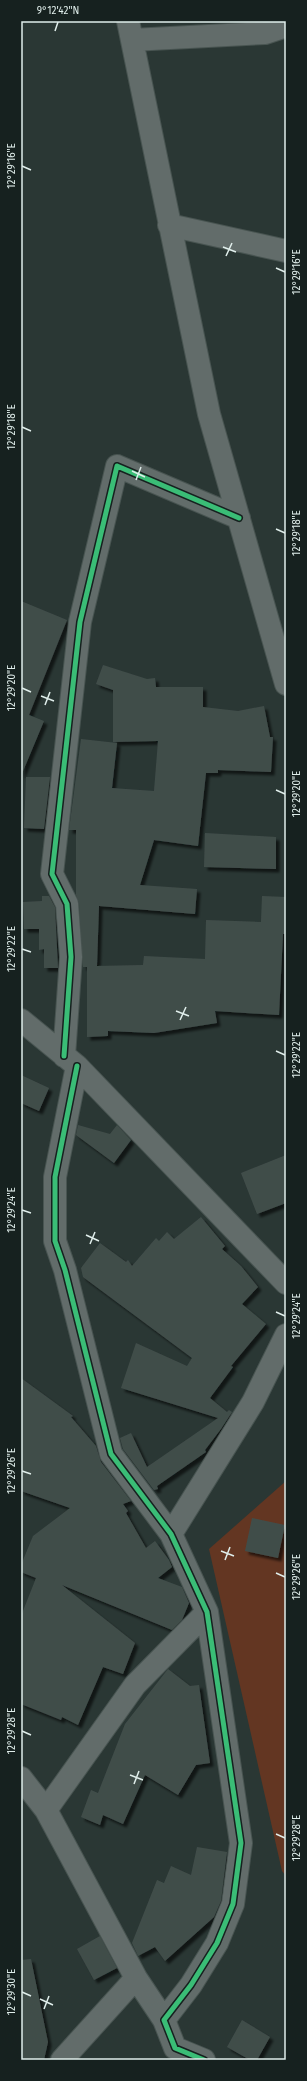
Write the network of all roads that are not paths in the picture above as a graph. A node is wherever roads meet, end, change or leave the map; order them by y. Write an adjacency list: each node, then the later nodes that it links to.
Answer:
1 (286, 26): 2 (street)
2 (130, 31): 3 (street)
3 (169, 225): 4 (street); 5 (street)
4 (286, 251)
5 (239, 518): 6 (street); 8 (street)
6 (286, 684)
7 (21, 1020): 8 (street)
8 (70, 1061): 9 (street); 11 (street)
9 (286, 1283)
10 (286, 1335): 11 (street)
11 (171, 1534): 12 (street)
12 (207, 1612): 14 (street); 16 (street)
13 (21, 1778): 14 (street)
14 (46, 1810): 15 (street)
15 (136, 1978): 16 (street); 17 (street)
16 (164, 2020): 18 (street)
17 (62, 2060)
18 (204, 2060)

